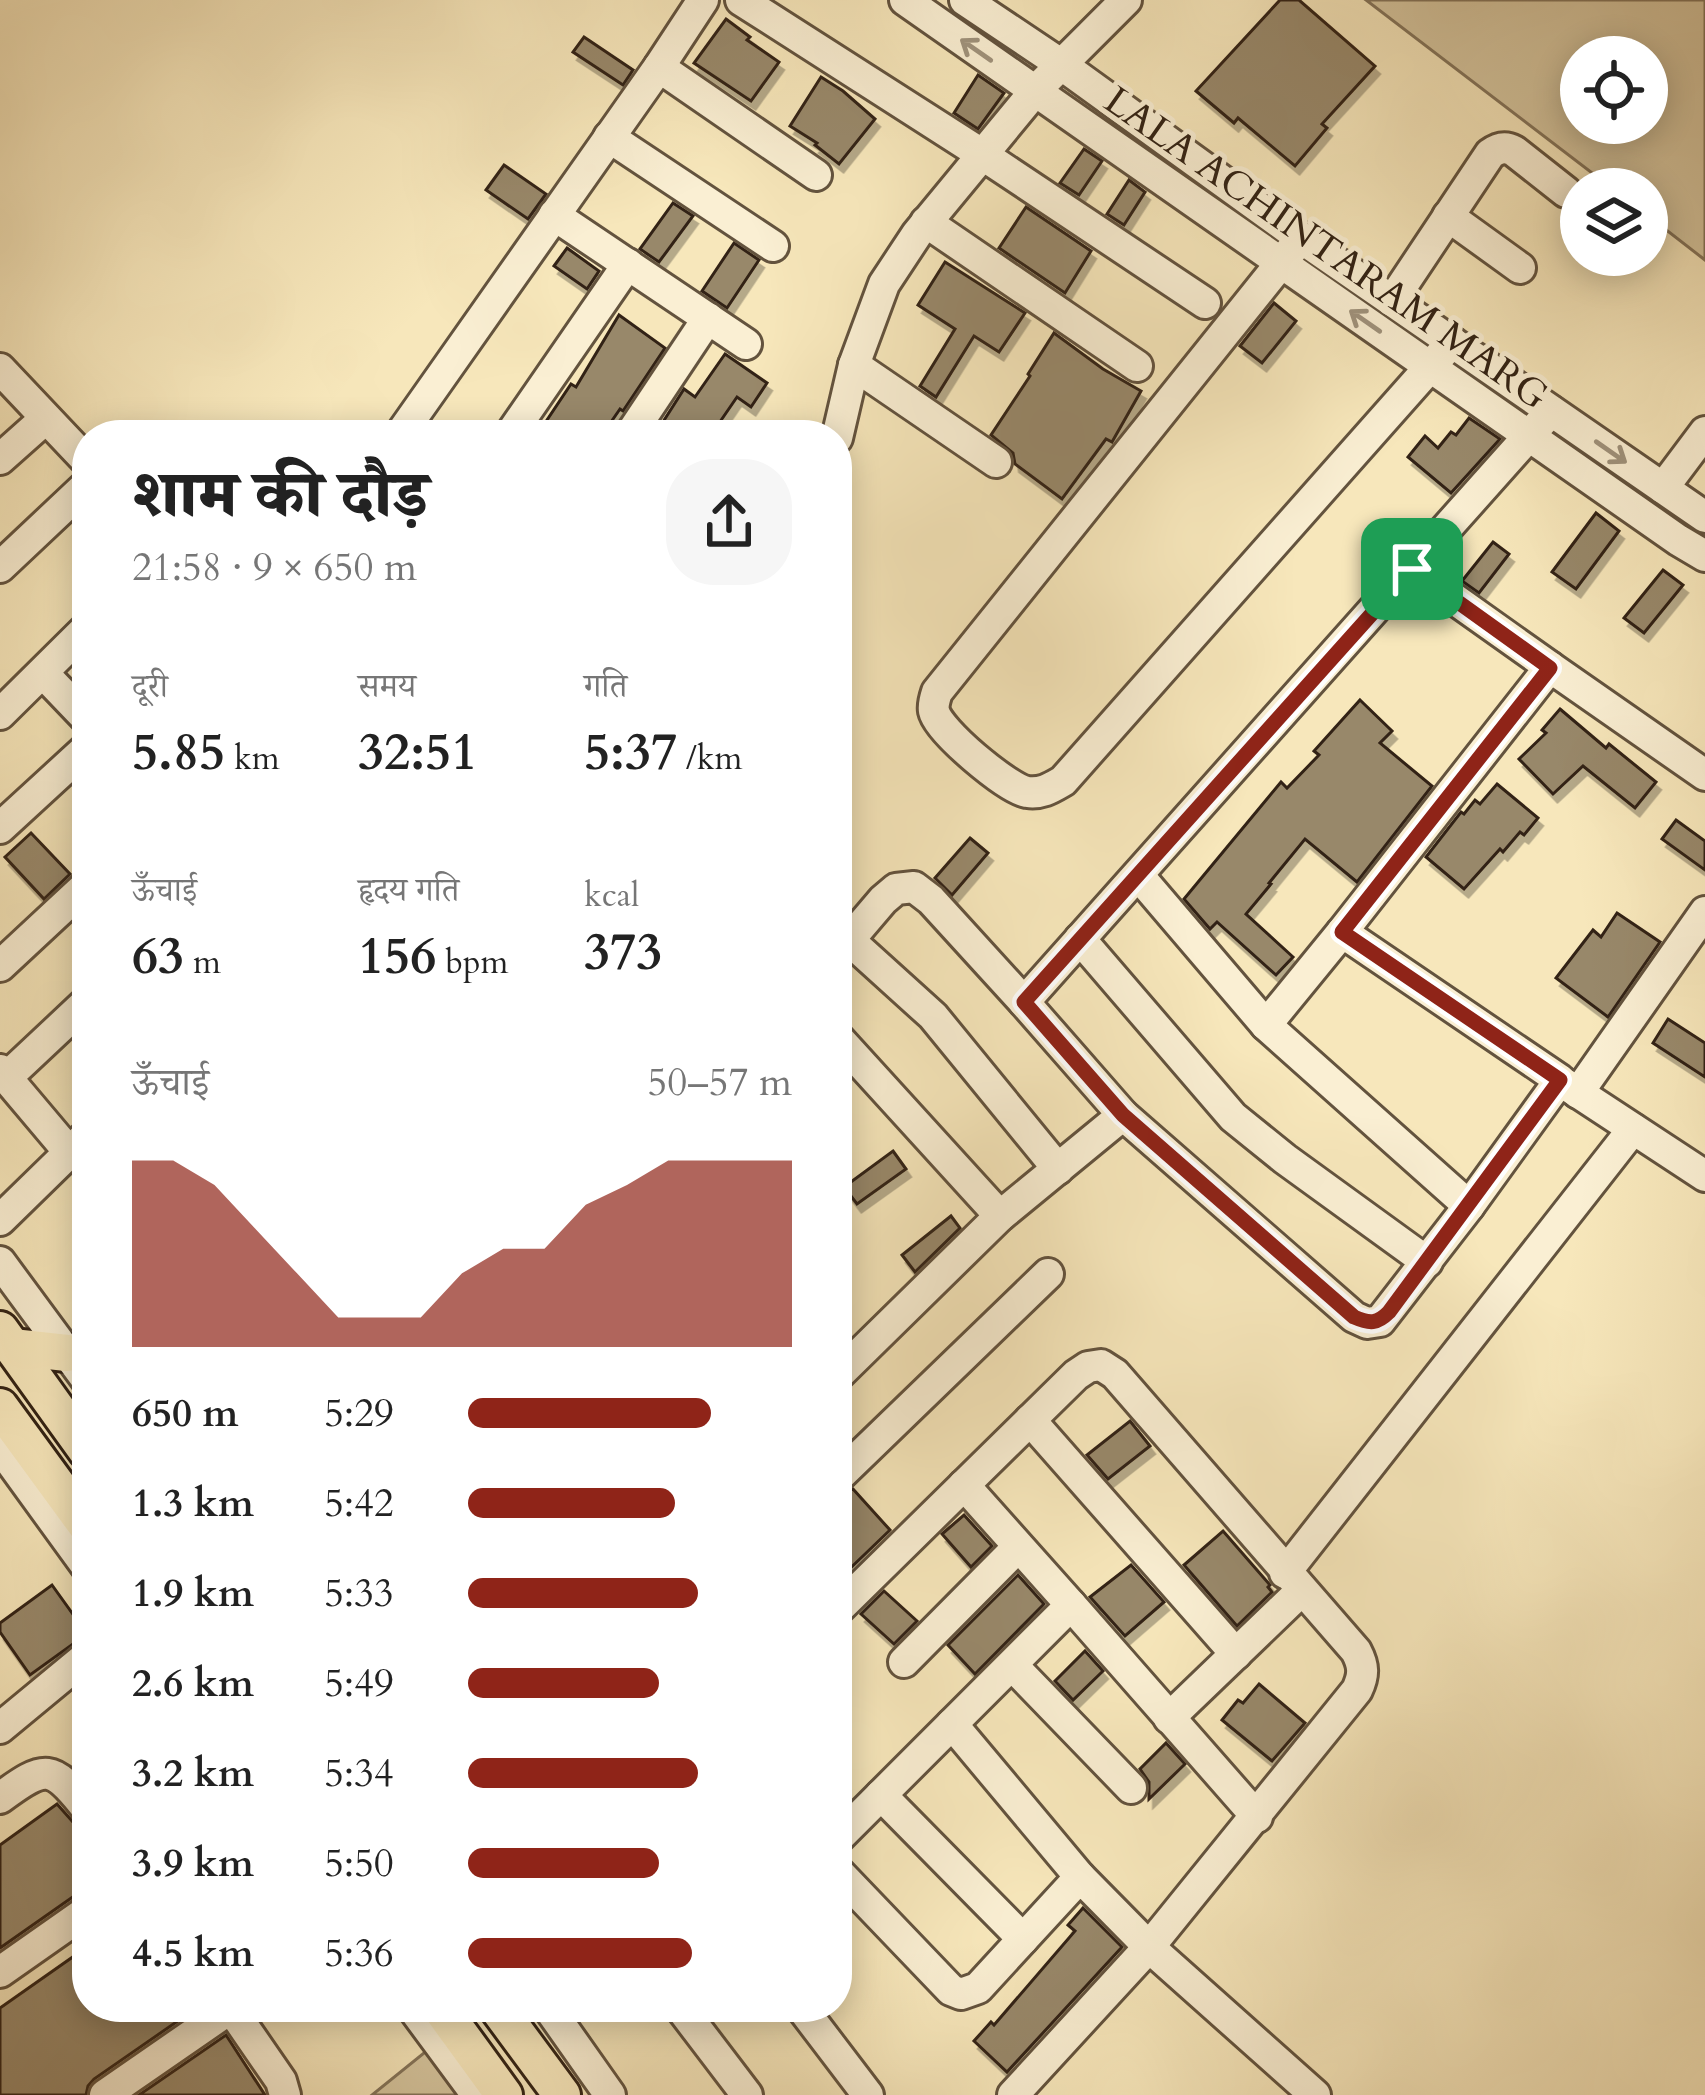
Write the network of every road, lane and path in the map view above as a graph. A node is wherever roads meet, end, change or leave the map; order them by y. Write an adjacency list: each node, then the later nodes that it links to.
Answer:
1 (703, 0): 7 (street)
2 (741, 0): 10 (street)
3 (905, 0): 8 (street, LALA ACHINTARAM MARG, one-way to 3)
4 (964, 0): 6 (street, LALA ACHINTARAM MARG)
5 (1126, 0): 6 (street)
6 (1062, 65): 8 (street); 17 (street, LALA ACHINTARAM MARG)
7 (658, 67): 9 (street); 11 (street)
8 (1035, 91): 10 (street); 17 (street, LALA ACHINTARAM MARG)
9 (609, 137): 13 (street); 16 (street)
10 (982, 154): 15 (street); 21 (street)
11 (816, 175)
12 (1560, 187): 14 (street)
13 (554, 215): 18 (street); 31 (street)
14 (1448, 216): 19 (street); 20 (street)
15 (926, 222): 25 (street); 26 (street)
16 (773, 247)
17 (1292, 250): 20 (street, LALA ACHINTARAM MARG); 27 (street, LALA ACHINTARAM MARG, one-way to 17); 27 (street)
18 (628, 264): 22 (street); 32 (street)
19 (1520, 268)
20 (1392, 301): 23 (street, LALA ACHINTARAM MARG)
21 (1205, 303)
22 (708, 318): 24 (street); 33 (street)
23 (1452, 342): 27 (street); 29 (street, LALA ACHINTARAM MARG)
24 (746, 344)
25 (854, 365): 34 (street); 39 (street)
26 (1136, 366)
27 (1431, 367): 36 (street, LALA ACHINTARAM MARG)
28 (0, 369): 30 (street)
29 (1551, 411): 36 (street); 40 (street, LALA ACHINTARAM MARG, one-way to 40)
30 (45, 419): 37 (street); 38 (street)
31 (410, 420)
32 (520, 420)
33 (640, 420)
34 (841, 420)
35 (1705, 431): 40 (street)
36 (1530, 436): 43 (street, LALA ACHINTARAM MARG); 45 (street)
37 (72, 445)
38 (0, 459)
39 (996, 462)
40 (1663, 488): 42 (street, LALA ACHINTARAM MARG)
41 (72, 499): 44 (street)
42 (1705, 517)
43 (1705, 556)
44 (0, 567)
45 (1412, 569): 47 (street); 54 (street)
46 (72, 643): 48 (street)
47 (1550, 668): 52 (street); 57 (street)
48 (43, 673): 49 (street); 50 (street)
49 (72, 703)
50 (0, 713)
51 (72, 762): 53 (street)
52 (1705, 775)
53 (0, 828)
54 (1138, 875): 59 (street); 64 (street)
55 (72, 899): 61 (street)
56 (1705, 912): 67 (street)
57 (1342, 932): 64 (street); 67 (street)
58 (852, 937): 62 (street)
59 (1080, 939): 62 (street); 78 (street)
60 (852, 954): 72 (street)
61 (0, 966)
62 (1024, 1002): 68 (street)
63 (72, 1015): 66 (street)
64 (1266, 1025): 74 (street)
65 (852, 1053): 75 (street)
66 (3, 1074): 70 (street)
67 (1569, 1087): 69 (street); 74 (street)
68 (1123, 1115): 72 (street); 78 (street)
69 (1633, 1129): 73 (street); 93 (street)
70 (72, 1138)
71 (72, 1150): 76 (street)
72 (1058, 1168): 75 (street)
73 (1705, 1176)
74 (1469, 1206): 78 (street)
75 (1000, 1216): 82 (street)
76 (0, 1220)
77 (0, 1262): 81 (street)
78 (1427, 1262)
79 (1048, 1274): 88 (street)
80 (6, 1338): 83 (main road); 86 (main road)
81 (72, 1359)
82 (852, 1361)
83 (72, 1364)
84 (0, 1407): 90 (main road)
85 (1030, 1420): 89 (street); 93 (street); 96 (street)
86 (72, 1429)
87 (0, 1447): 91 (street)
88 (852, 1463)
89 (964, 1485): 92 (street); 94 (street)
90 (72, 1505)
91 (72, 1546)
92 (1018, 1547): 95 (street); 97 (street)
93 (1293, 1582): 96 (street); 107 (street)
94 (852, 1595)
95 (1071, 1605): 98 (street); 100 (street)
96 (1236, 1654): 100 (street)
97 (904, 1662)
98 (1012, 1665): 101 (street); 103 (street)
99 (72, 1669): 102 (street)
100 (1169, 1718): 107 (street)
101 (952, 1724): 105 (street); 109 (street)
102 (0, 1728)
103 (1131, 1788)
104 (72, 1790): 106 (street)
105 (881, 1795): 108 (street); 112 (street)
106 (0, 1798)
107 (1257, 1817): 113 (street)
108 (852, 1824)
109 (1080, 1876): 112 (street); 113 (street)
110 (852, 1887): 112 (street)
111 (72, 1922): 114 (street)
112 (1023, 1939)
113 (1149, 1947): 131 (street); 132 (street)
114 (0, 1972)
115 (211, 2022): 125 (street)
116 (241, 2022): 126 (street)
117 (426, 2022): 124 (street)
118 (449, 2022): 124 (main road)
119 (508, 2022): 123 (main road)
120 (559, 2022): 128 (street)
121 (691, 2022): 129 (street)
122 (812, 2022): 130 (street)
123 (537, 2061): 124 (main road); 127 (main road)
124 (493, 2092)
125 (105, 2095)
126 (285, 2095)
127 (562, 2095)
128 (610, 2095)
129 (747, 2095)
130 (868, 2095)
131 (1013, 2095)
132 (1315, 2095)

